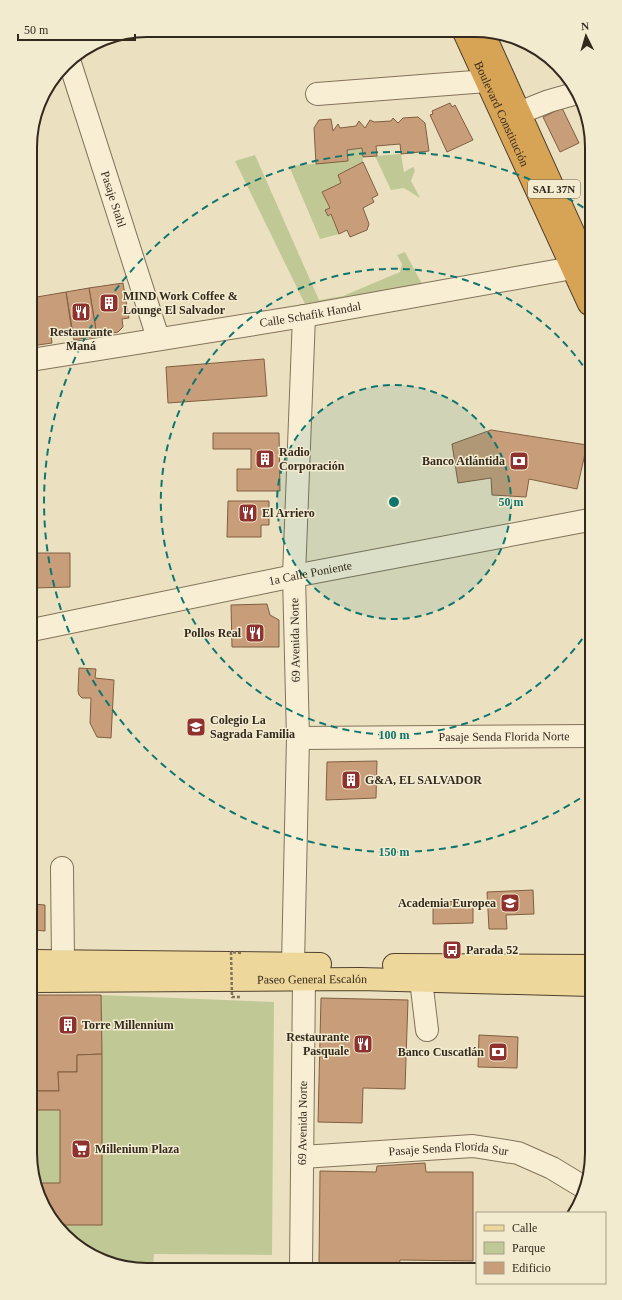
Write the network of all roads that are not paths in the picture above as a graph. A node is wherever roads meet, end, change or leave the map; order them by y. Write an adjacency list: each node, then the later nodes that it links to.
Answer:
1 (466, 37): 4 (highway, Boulevard Constitución / SAL 37N)
2 (486, 38): 7 (highway, Boulevard Constitución / SAL 37N)
3 (71, 67): 11 (street, Pasaje Stahl)
4 (487, 81): 5 (street); 8 (highway, Boulevard Constitución / SAL 37N)
5 (317, 94)
6 (571, 95): 7 (street)
7 (519, 113): 8 (highway, Boulevard Constitución / SAL 37N)
8 (583, 266): 9 (highway, Boulevard Constitución / SAL 37N); 10 (street, Calle Schafik Handal)
9 (585, 279)
10 (304, 316): 11 (street, Calle Schafik Handal); 14 (street, 69 Avenida Norte)
11 (158, 338): 12 (street, Calle Schafik Handal)
12 (37, 359)
13 (585, 521): 14 (street, 1a Calle Poniente)
14 (294, 576): 15 (street, 1a Calle Poniente); 17 (street, 69 Avenida Norte)
15 (37, 629)
16 (585, 736): 17 (street, Pasaje Senda Florida Norte)
17 (298, 738): 22 (street, 69 Avenida Norte)
18 (62, 868): 20 (street)
19 (37, 961): 20 (main road, Paseo General Escalón)
20 (63, 961): 22 (main road, Paseo General Escalón)
21 (585, 966): 22 (main road, Paseo General Escalón)
22 (299, 972): 23 (main road, Paseo General Escalón); 24 (main road, Paseo General Escalón); 29 (street, 69 Avenida Norte)
23 (99, 980): 25 (main road, Paseo General Escalón); 27 (street)
24 (420, 980): 26 (main road, Paseo General Escalón); 28 (street)
25 (37, 981)
26 (585, 985)
27 (37, 989)
28 (427, 1030)
29 (302, 1157): 30 (street, Pasaje Senda Florida Sur); 31 (street, 69 Avenida Norte)
30 (580, 1185)
31 (301, 1263)

